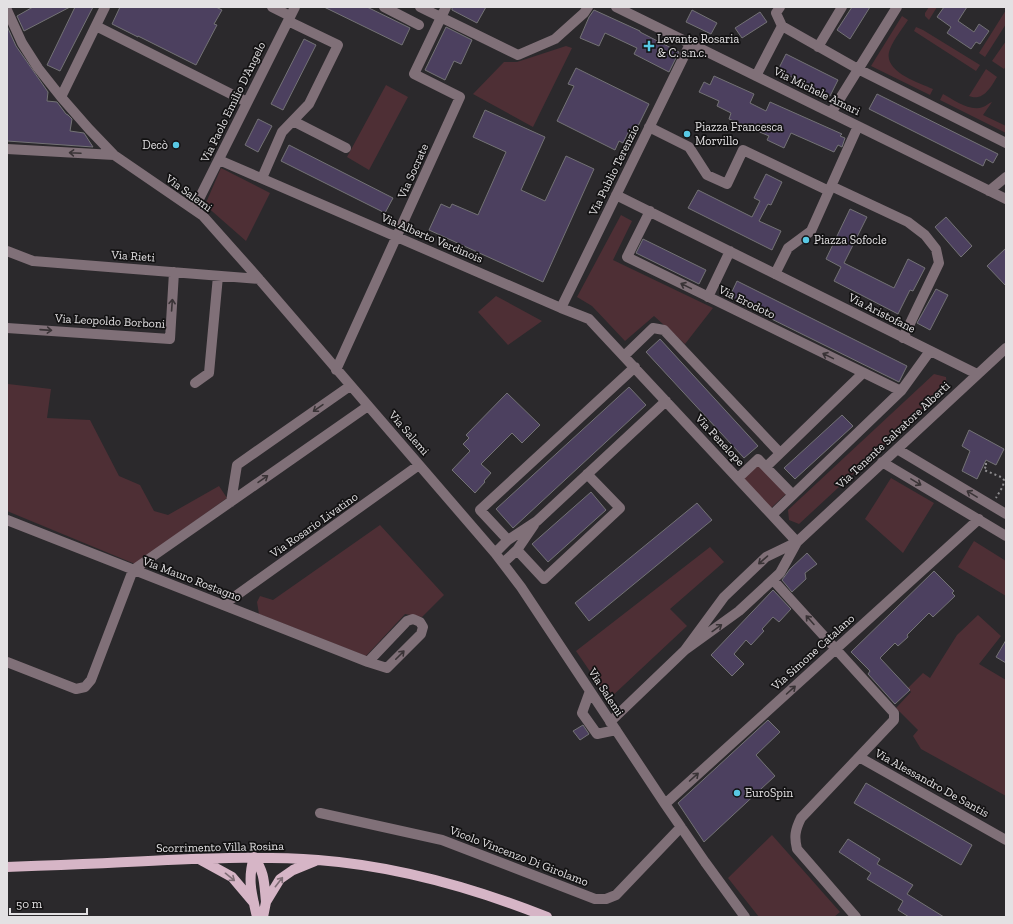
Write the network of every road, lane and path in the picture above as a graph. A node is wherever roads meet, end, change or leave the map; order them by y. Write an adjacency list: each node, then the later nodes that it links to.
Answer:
1 (105, 7): 15 (street)
2 (272, 7): 12 (street)
3 (384, 7): 14 (street)
4 (420, 7): 13 (street)
5 (446, 7): 13 (street, Via Socrate)
6 (588, 7): 13 (street)
7 (616, 7): 17 (street, Via Michele Amari)
8 (842, 7): 18 (street)
9 (897, 7): 19 (street)
10 (8, 8): 21 (street, Via Salemi)
11 (777, 9): 16 (street)
12 (291, 15): 22 (street, Via Paolo Emilio D'Angelo); 24 (street)
13 (441, 17): 40 (street, Via Socrate)
14 (419, 25)
15 (96, 26): 21 (street); 22 (street)
16 (782, 26): 18 (street); 20 (street)
17 (690, 44): 20 (street, Via Michele Amari); 26 (street, Via Publio Terenzio)
18 (818, 47): 19 (street)
19 (858, 70): 23 (street); 27 (street)
20 (756, 76): 23 (street, Via Michele Amari)
21 (61, 97): 30 (street, Via Salemi)
22 (248, 102): 31 (street, Via Paolo Emilio D'Angelo)
23 (831, 113): 25 (street, Via Michele Amari)
24 (293, 121): 28 (street); 33 (street)
25 (858, 126): 34 (street); 35 (street, Via Michele Amari)
26 (649, 127): 34 (street); 36 (street, Via Publio Terenzio)
27 (1006, 143)
28 (346, 148)
29 (7, 149): 30 (street, one-way to 29)
30 (114, 156): 38 (street, Via Salemi)
31 (219, 160): 33 (street, Via Alberto Verdinois); 38 (street, Via Paolo Emilio D'Angelo)
32 (1006, 177): 35 (street)
33 (262, 178): 40 (street, Via Alberto Verdinois)
34 (830, 188): 44 (street); 50 (street)
35 (989, 191): 37 (street, Via Michele Amari)
36 (616, 195): 39 (street, Via Aristofane); 48 (street, Via Publio Terenzio)
37 (1006, 199)
38 (194, 209): 46 (street, Via Salemi)
39 (650, 211): 42 (street, Via Aristofane); 47 (street, Via Erodoto, one-way to 39)
40 (397, 237): 48 (street, Via Alberto Verdinois); 55 (street, Via Socrate)
41 (7, 251): 43 (street, Via Rieti)
42 (730, 251): 44 (street, Via Aristofane); 47 (street)
43 (174, 272): 45 (street, Via Rieti); 49 (street, Via Leopoldo Borboni, one-way to 43)
44 (775, 274): 50 (street, Via Aristofane)
45 (218, 276): 46 (street, Via Rieti); 58 (street)
46 (259, 279): 55 (street, Via Salemi)
47 (708, 297): 56 (street, Via Erodoto, one-way to 47)
48 (561, 308): 53 (street, Via Alberto Verdinois)
49 (7, 328)
50 (903, 338): 52 (street, Via Aristofane)
51 (1006, 348): 57 (street, Via Tenente Salvatore Alberti)
52 (930, 351): 57 (street, Via Aristofane); 60 (street, Via Tenente Salvatore Alberti)
53 (624, 356): 54 (street, Via Penelope); 64 (street)
54 (635, 367): 61 (street, Via Penelope); 80 (street)
55 (336, 370): 59 (street, Via Salemi)
56 (863, 373): 60 (street, Via Erodoto); 64 (street)
57 (977, 374): 63 (street, Via Tenente Salvatore Alberti)
58 (195, 383)
59 (350, 386): 62 (street, Via Salemi); 72 (street, one-way to 72)
60 (902, 392): 71 (street, Via Tenente Salvatore Alberti)
61 (666, 401): 69 (street); 70 (street, Via Penelope)
62 (368, 406): 67 (street, Via Salemi); 72 (street, one-way to 62)
63 (897, 449): 65 (street, Via Tenente Salvatore Alberti); 73 (street, one-way to 63)
64 (780, 453): 68 (street)
65 (882, 462): 76 (street, one-way to 76); 81 (street, Via Tenente Salvatore Alberti)
66 (985, 464): 73 (path)
67 (419, 466): 83 (street, Via Salemi); 87 (street, Via Rosario Livatino)
68 (766, 467): 70 (street); 71 (street)
69 (587, 474): 78 (street); 82 (street)
70 (738, 478): 74 (street, Via Penelope)
71 (793, 495): 74 (street, Via Tenente Salvatore Alberti)
72 (231, 502): 85 (street)
73 (993, 506): 75 (street)
74 (772, 514): 81 (street, Via Penelope)
75 (1006, 514)
76 (979, 519): 79 (street); 88 (street, Via Simone Catalano)
77 (7, 520): 85 (street, Via Mauro Rostagno)
78 (537, 521): 80 (street); 82 (street)
79 (1006, 536)
80 (508, 540): 83 (street)
81 (797, 542): 86 (street, Via Tenente Salvatore Alberti); 89 (street, Via Tenente Salvatore Alberti, one-way to 89)
82 (517, 550): 84 (street)
83 (495, 553): 84 (street, Via Salemi)
84 (503, 563): 92 (street, Via Salemi)
85 (133, 570): 87 (street, Via Mauro Rostagno); 90 (street)
86 (773, 580): 88 (street, one-way to 86); 89 (street, Via Tenente Salvatore Alberti, one-way to 86)
87 (223, 605): 91 (street, Via Mauro Rostagno)
88 (836, 649): 94 (street); 95 (street, Via Simone Catalano, one-way to 88)
89 (685, 650): 93 (street, Via Tenente Salvatore Alberti)
90 (7, 662)
91 (368, 662): 91 (street, Via Mauro Rostagno, one-way to 91)
92 (590, 691): 93 (street, Via Salemi); 93 (street)
93 (613, 726): 95 (street, Via Salemi)
94 (859, 757): 98 (street, Via Alessandro De Santis); 109 (street, Via Alessandro De Santis)
95 (665, 804): 97 (street, Via Salemi)
96 (320, 814): 97 (street, Vicolo Vincenzo Di Girolamo)
97 (681, 827): 105 (street, Via Salemi)
98 (1006, 840)
99 (254, 857): 100 (main road, Scorrimento Villa Rosina); 101 (main road, Scorrimento Villa Rosina); 103 (main road); 104 (main road)
100 (199, 859): 102 (main road, Scorrimento Villa Rosina); 104 (main road, one-way to 104)
101 (319, 860): 103 (main road, one-way to 101); 108 (main road, Scorrimento Villa Rosina)
102 (7, 867)
103 (266, 902): 107 (main road)
104 (254, 903): 106 (main road)
105 (744, 916)
106 (257, 917)
107 (263, 917)
108 (547, 917)
109 (856, 917)

